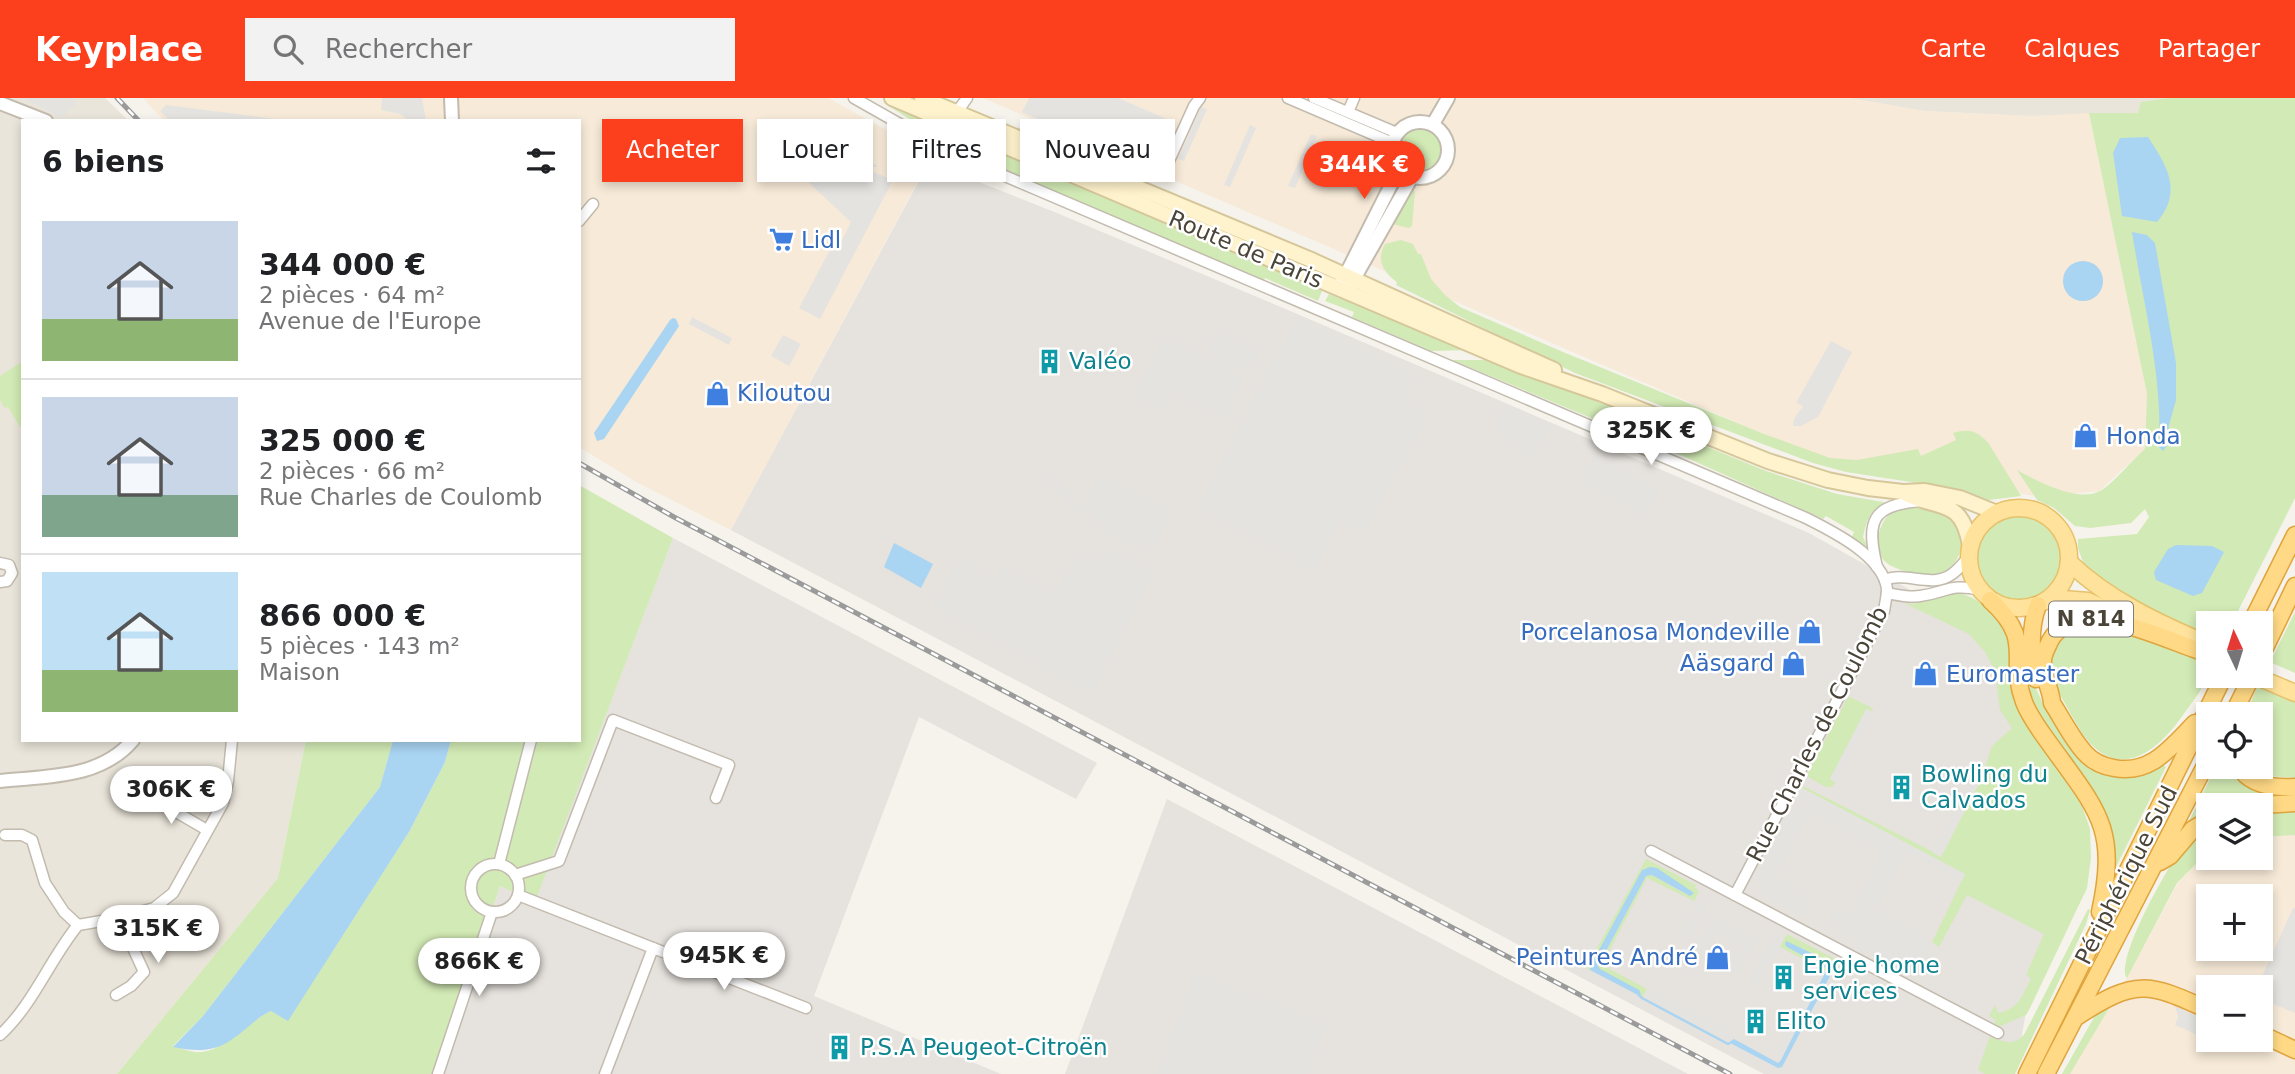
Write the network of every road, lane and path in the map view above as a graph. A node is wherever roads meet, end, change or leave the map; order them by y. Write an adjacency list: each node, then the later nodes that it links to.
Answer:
1 (451, 98): 16 (street)
2 (853, 98): 32 (street, Rue Charles de Coulomb)
3 (892, 98): 14 (main road, Route de Paris)
4 (922, 98): 12 (main road, Route de Paris)
5 (967, 98): 12 (street)
6 (1200, 98): 19 (street)
7 (1288, 98): 18 (street)
8 (1314, 98): 13 (street)
9 (1354, 98): 13 (street)
10 (1448, 98): 17 (street)
11 (0, 103): 15 (street)
12 (958, 113): 14 (street); 24 (main road, Route de Paris)
13 (1348, 113): 18 (street)
14 (940, 118): 24 (main road, Route de Paris)
15 (41, 119)
16 (453, 119)
17 (1433, 124): 18 (street); 21 (street)
18 (1395, 138): 20 (street)
19 (1175, 147)
20 (1399, 169): 21 (street); 24 (street)
21 (1412, 177): 24 (street)
22 (593, 204): 23 (street)
23 (581, 219)
24 (1346, 284): 25 (main road, Route de Paris)
25 (1903, 492): 26 (main road, Route de Paris); 27 (main road, Route de Paris)
26 (1921, 501): 29 (main road, Route de Paris); 32 (street)
27 (1997, 513): 29 (main road); 30 (main road)
28 (2295, 536): 39 (highway)
29 (1969, 552): 33 (street); 37 (main road)
30 (2069, 562): 38 (main road); 41 (main road)
31 (0, 563): 34 (street)
32 (1877, 567): 33 (street, Rue Charles de Coulomb)
33 (1885, 580): 36 (street, Rue Charles de Coulomb)
34 (0, 582)
35 (2295, 586): 40 (highway)
36 (1887, 593): 37 (street); 70 (street, Rue Charles de Coulomb)
37 (1986, 595): 38 (main road); 74 (highway, N 814)
38 (2044, 601): 42 (main road); 48 (highway, N 814)
39 (2257, 611)
40 (2273, 631)
41 (2196, 643)
42 (2196, 644)
43 (2196, 645): 48 (highway, N 814)
44 (2273, 672): 45 (main road)
45 (2295, 681)
46 (2273, 684): 47 (main road)
47 (2295, 693)
48 (2052, 703): 49 (highway, N 814)
49 (2196, 721)
50 (2196, 731): 74 (highway, Périphérique Sud / N 814)
51 (131, 742): 56 (street)
52 (232, 742): 63 (street)
53 (530, 742): 66 (street)
54 (2198, 779): 67 (highway, Périphérique Sud)
55 (2250, 779): 57 (highway)
56 (0, 781)
57 (2295, 788)
58 (716, 798): 68 (street)
59 (144, 799): 63 (street)
60 (2295, 803): 61 (highway)
61 (2273, 804)
62 (2196, 827): 67 (highway)
63 (207, 830): 72 (street)
64 (5, 835): 73 (street)
65 (1651, 851): 70 (street)
66 (499, 864): 68 (street); 71 (street)
67 (2155, 865): 79 (highway, Périphérique Sud)
68 (515, 875): 69 (street)
69 (518, 895): 71 (street); 75 (street)
70 (1735, 895): 80 (street)
71 (492, 912): 84 (street)
72 (119, 918): 73 (street); 76 (street)
73 (78, 925): 81 (street)
74 (2096, 933): 86 (highway, Périphérique Sud / N 814)
75 (653, 948): 78 (street); 85 (street)
76 (116, 995)
77 (2196, 1004): 79 (highway)
78 (806, 1008)
79 (2076, 1017): 87 (highway, Périphérique Sud)
80 (1998, 1033)
81 (0, 1035)
82 (2273, 1040): 83 (highway)
83 (2295, 1050)
84 (438, 1074)
85 (605, 1074)
86 (2027, 1074)
87 (2046, 1074)

